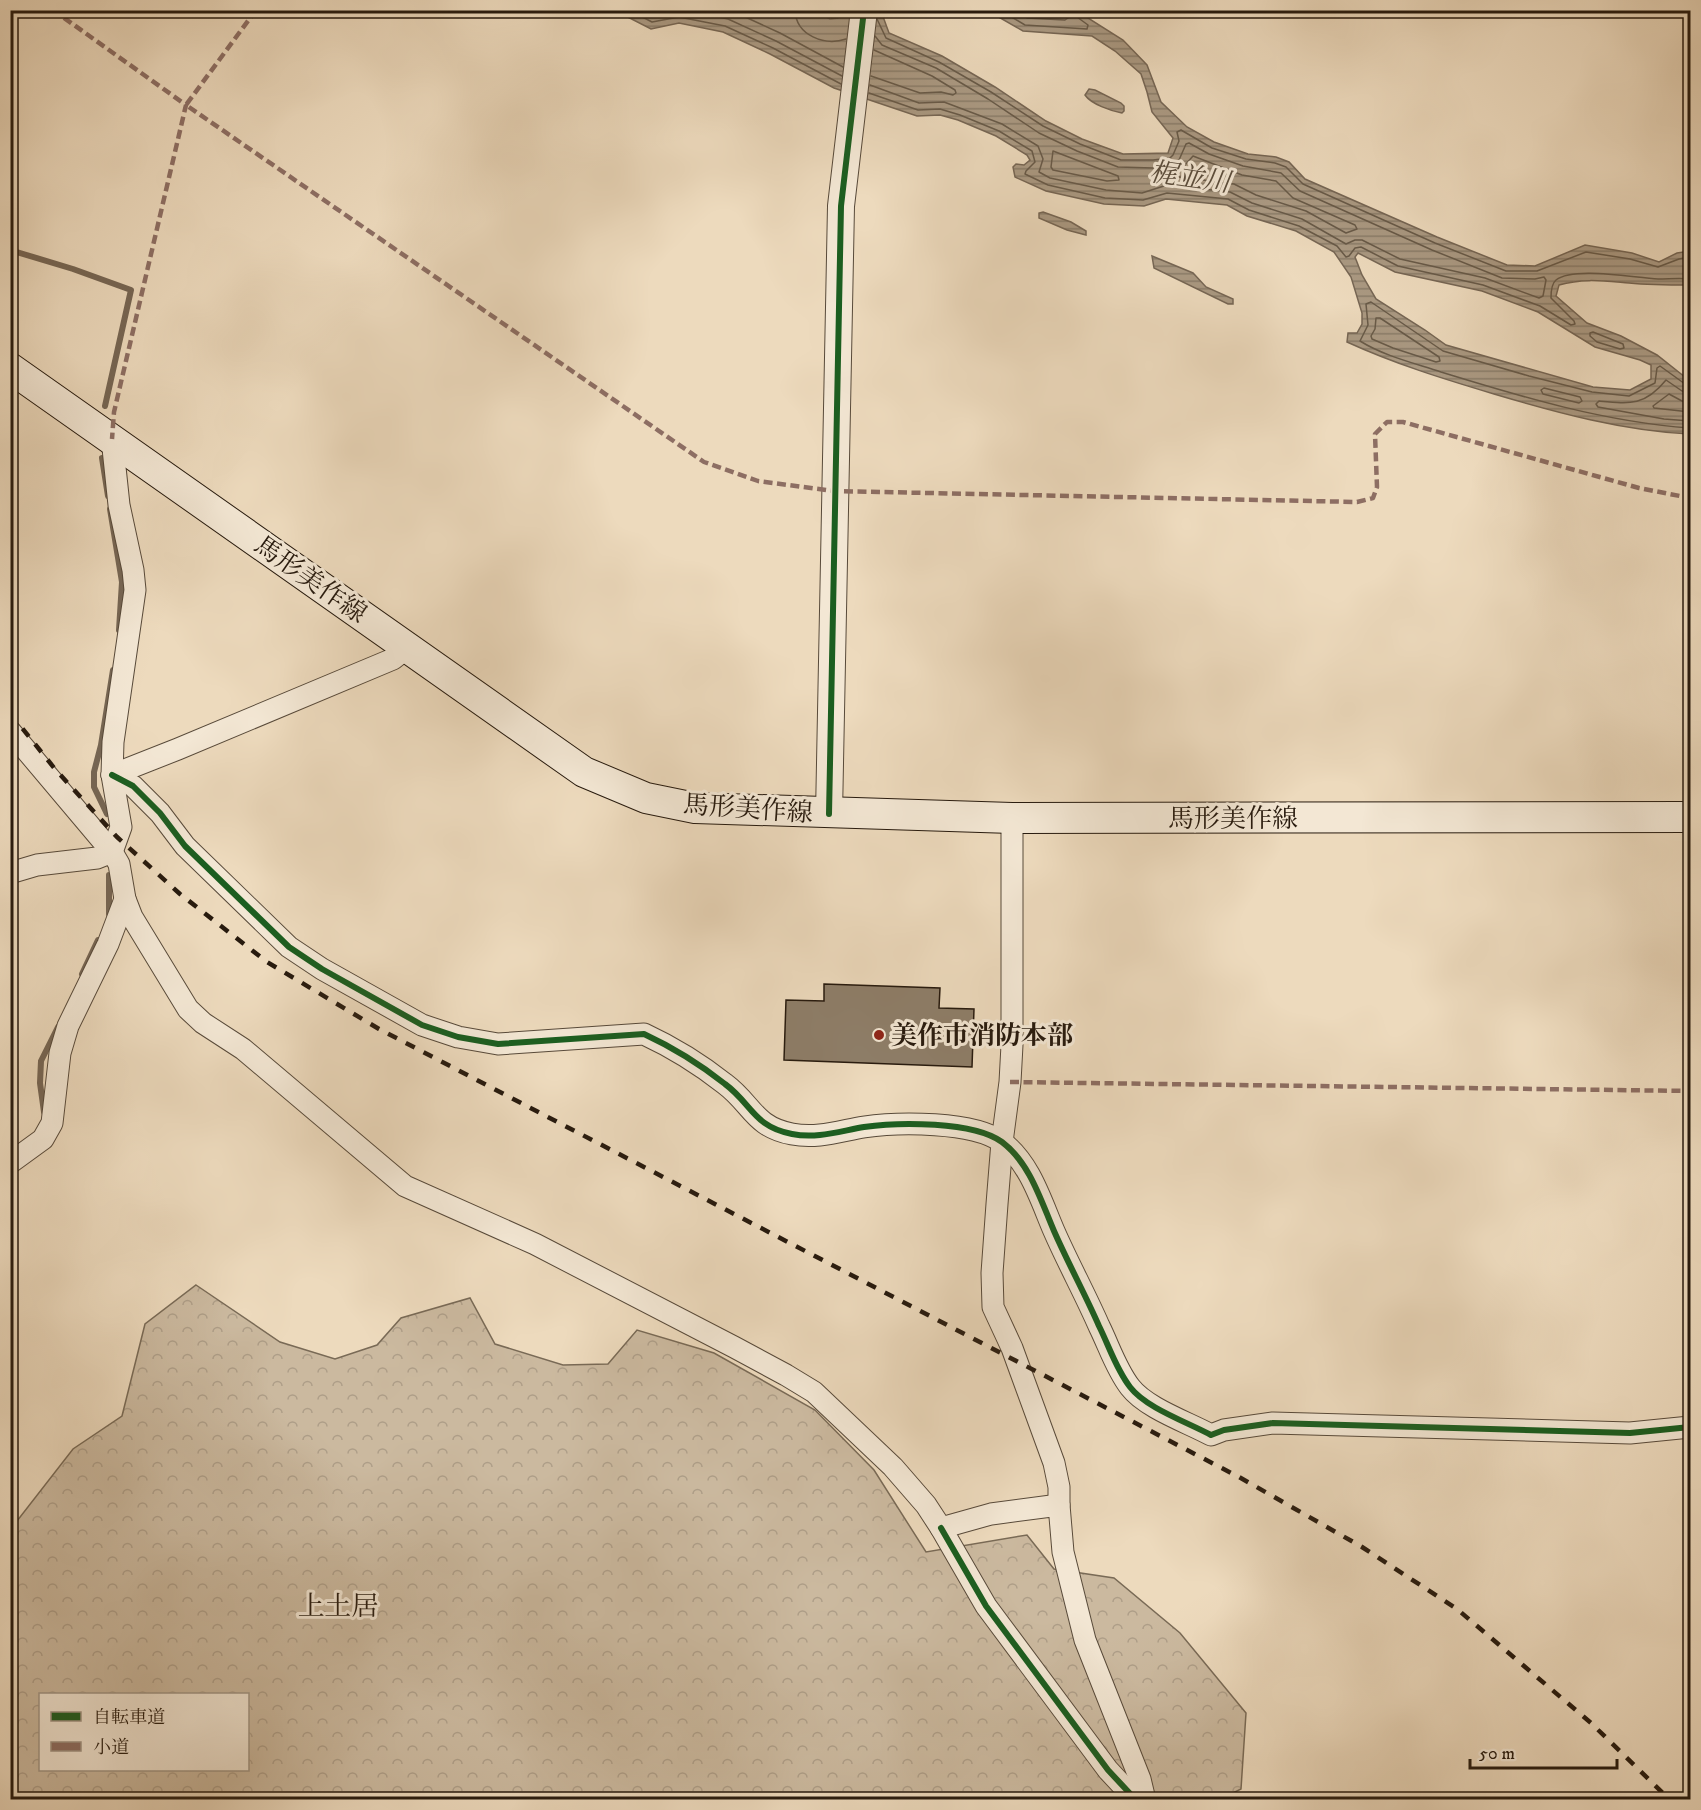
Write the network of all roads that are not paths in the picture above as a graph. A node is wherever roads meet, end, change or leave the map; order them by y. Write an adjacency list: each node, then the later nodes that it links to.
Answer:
1 (864, 10): 7 (street)
2 (10, 368): 3 (main road, 馬形美作線)
3 (112, 439): 4 (main road, 馬形美作線); 6 (street)
4 (407, 648): 6 (street); 7 (main road, 馬形美作線)
5 (10, 731): 10 (street)
6 (112, 775): 10 (street); 13 (street)
7 (829, 814): 9 (main road, 馬形美作線)
8 (1690, 817): 9 (main road, 馬形美作線)
9 (1012, 818): 13 (street)
10 (112, 852): 11 (street); 12 (street)
11 (10, 873)
12 (125, 899): 14 (street); 17 (street)
13 (1002, 1142): 15 (street); 16 (street)
14 (10, 1163)
15 (1690, 1427)
16 (1059, 1505): 17 (street); 19 (street)
17 (941, 1528): 18 (street)
18 (1136, 1800)
19 (1145, 1800)

